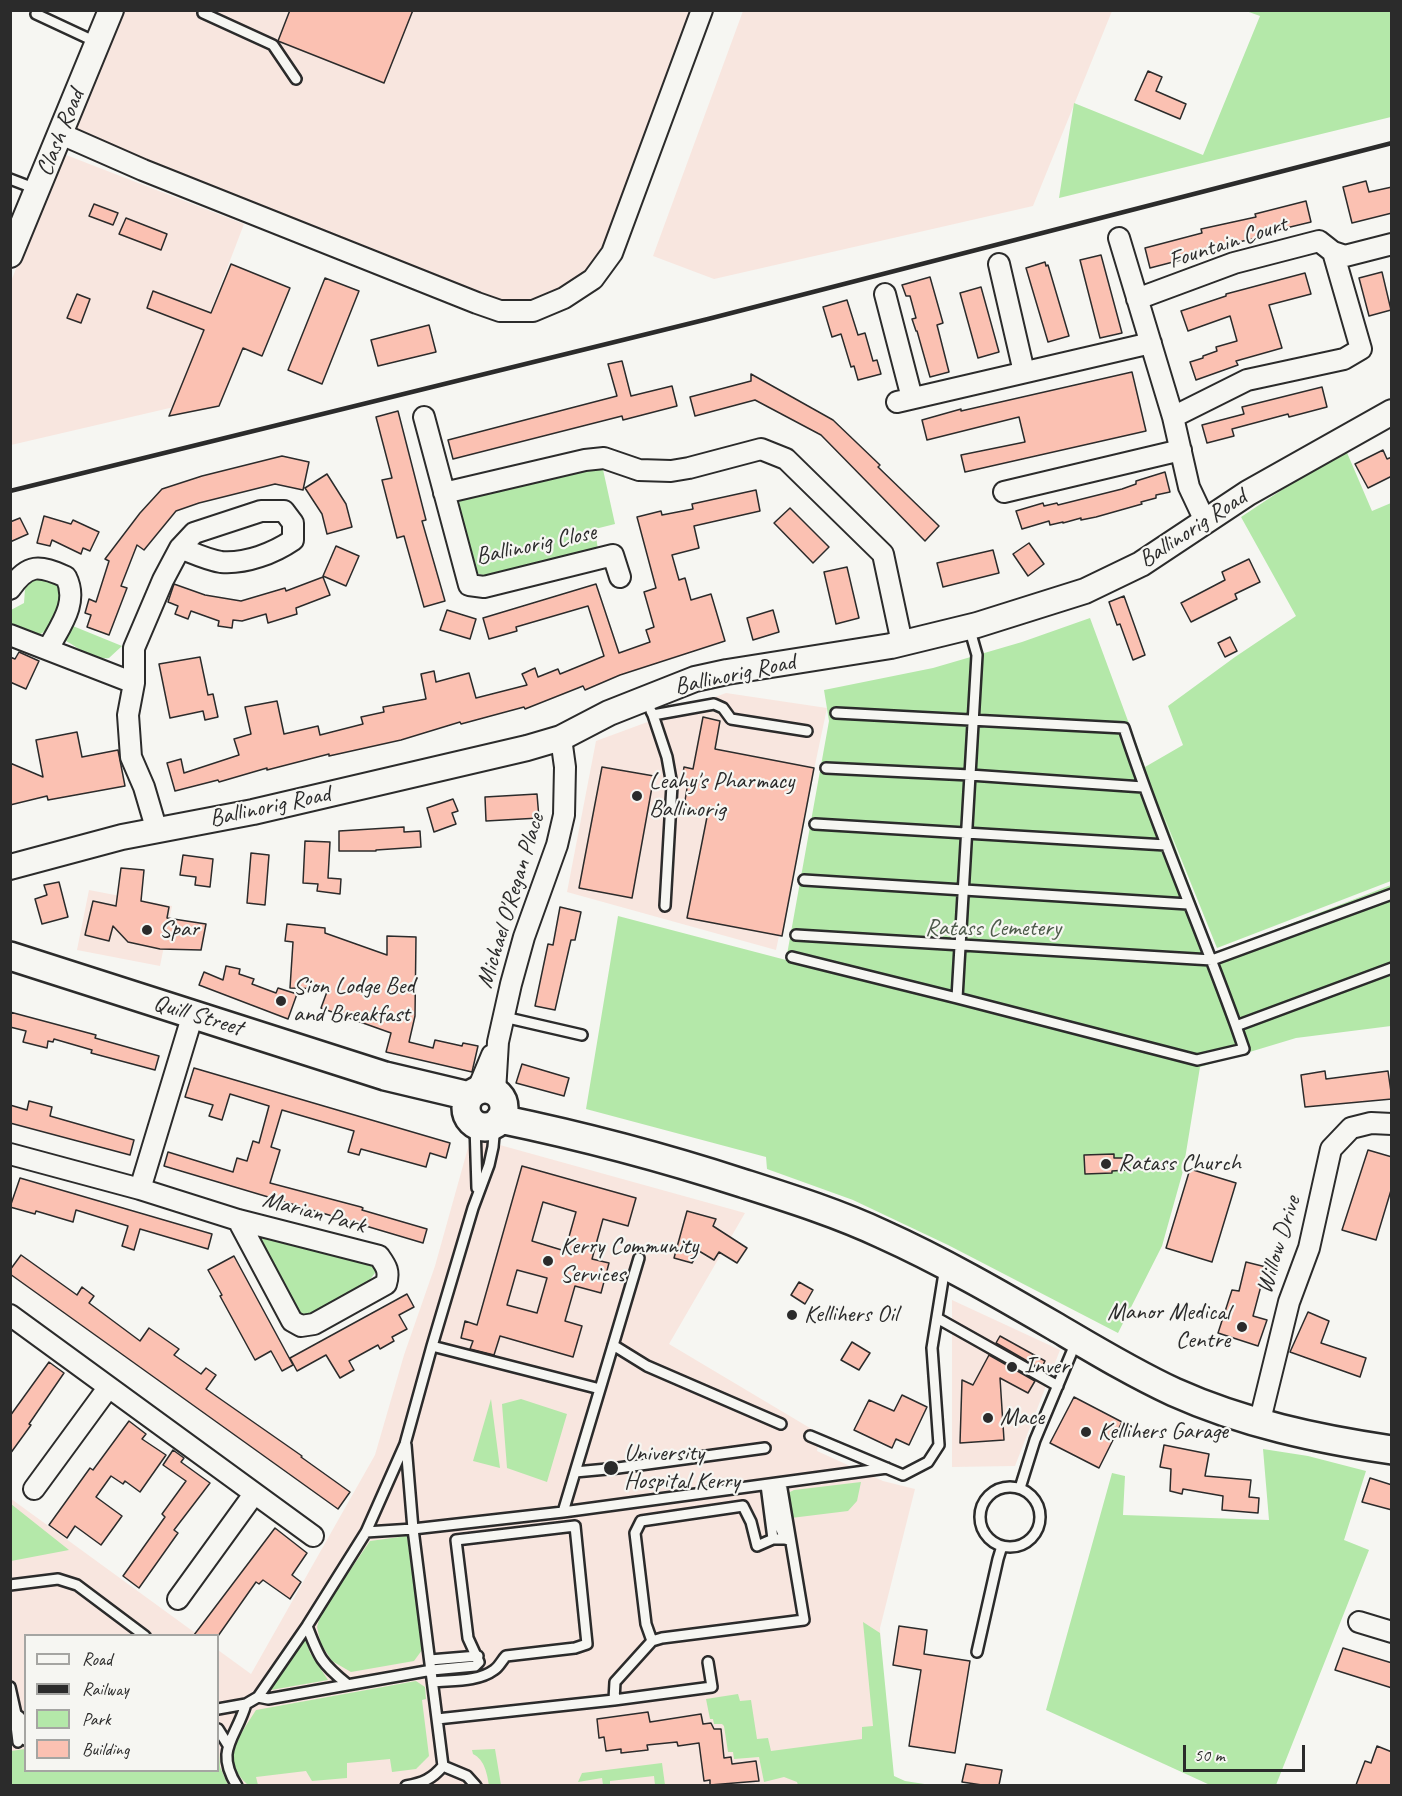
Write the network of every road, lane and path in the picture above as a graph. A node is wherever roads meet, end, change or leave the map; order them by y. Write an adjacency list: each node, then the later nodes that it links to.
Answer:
1 (111, 10): 5 (street, Clash Road)
2 (702, 10): 7 (street)
3 (201, 11): 6 (lane)
4 (36, 14): 5 (lane)
5 (98, 43): 7 (street, Clash Road)
6 (296, 79)
7 (61, 134): 9 (street, Clash Road)
8 (10, 179): 9 (lane)
9 (38, 190): 13 (street, Clash Road)
10 (1119, 238): 16 (street)
11 (1392, 244): 12 (street, Fountain Court)
12 (1333, 252): 16 (street, Fountain Court); 21 (street)
13 (10, 255)
14 (999, 264): 18 (street)
15 (885, 294): 18 (street)
16 (1137, 299): 17 (street)
17 (1151, 343): 18 (street); 21 (street)
18 (1024, 372)
19 (1392, 412): 25 (street, Ballinorig Road)
20 (424, 417): 24 (street, Ballinorig Close)
21 (1173, 417): 22 (street)
22 (1181, 450): 23 (street); 25 (street)
23 (1004, 492)
24 (444, 493): 27 (street, Ballinorig Close); 31 (street)
25 (1205, 521): 29 (street, Ballinorig Road)
26 (180, 548): 26 (street); 33 (street)
27 (620, 577)
28 (10, 589): 32 (street)
29 (969, 627): 31 (street, Ballinorig Road); 36 (lane)
30 (10, 635): 32 (street)
31 (902, 643): 34 (street, Ballinorig Road)
32 (48, 649): 33 (street)
33 (134, 683): 43 (street)
34 (649, 706): 37 (lane); 38 (street, Ballinorig Road); 51 (lane)
35 (836, 713): 36 (lane)
36 (973, 720): 40 (lane); 41 (lane)
37 (807, 731)
38 (561, 738): 43 (street, Ballinorig Road); 60 (street, Michael O'Regan Place)
39 (825, 768): 40 (lane)
40 (970, 775): 41 (lane); 44 (lane)
41 (1143, 787): 45 (lane)
42 (815, 824): 44 (lane)
43 (157, 831): 46 (street, Ballinorig Road)
44 (967, 831): 45 (lane); 48 (lane)
45 (1166, 844): 50 (lane)
46 (10, 867)
47 (804, 880): 48 (lane)
48 (964, 890): 50 (lane); 53 (lane)
49 (1392, 894): 56 (lane)
50 (1188, 904): 56 (lane)
51 (665, 906)
52 (796, 935): 53 (lane)
53 (960, 945): 56 (lane); 58 (lane)
54 (10, 956): 59 (main road, Quill Street)
55 (792, 957): 58 (lane)
56 (1212, 960): 61 (lane)
57 (1392, 968): 61 (lane)
58 (957, 998): 61 (lane)
59 (193, 1014): 63 (main road, Quill Street); 66 (street)
60 (504, 1017): 62 (lane); 63 (street, Michael O'Regan Place)
61 (1236, 1026)
62 (582, 1035)
63 (490, 1114): 67 (lane); 67 (lane); 70 (main road, Quill Street)
64 (1392, 1124): 80 (street, Willow Drive)
65 (10, 1154): 66 (street, Marian Park)
66 (140, 1189): 68 (street, Marian Park)
67 (477, 1197): 75 (lane)
68 (238, 1220): 68 (street, Marian Park)
69 (639, 1258): 74 (lane)
70 (945, 1265): 72 (lane); 73 (main road, Quill Street)
71 (10, 1315): 77 (street)
72 (937, 1318): 76 (lane); 85 (lane)
73 (1077, 1339): 76 (lane); 80 (main road, Quill Street)
74 (613, 1345): 78 (lane); 79 (lane)
75 (432, 1346): 78 (lane); 82 (lane)
76 (1058, 1386): 88 (lane)
77 (108, 1388): 89 (street); 90 (street)
78 (600, 1389): 86 (lane)
79 (781, 1424)
80 (1259, 1424): 84 (main road, Quill Street)
81 (810, 1436): 85 (lane)
82 (405, 1444): 92 (lane); 93 (lane)
83 (765, 1448): 86 (lane)
84 (1392, 1450)
85 (887, 1468): 87 (lane)
86 (575, 1472): 91 (lane)
87 (773, 1484): 91 (lane); 95 (lane); 96 (lane)
88 (1020, 1488): 97 (lane); 97 (lane)
89 (34, 1489)
90 (254, 1494): 94 (street); 99 (street)
91 (563, 1512): 92 (lane)
92 (413, 1529): 93 (lane); 107 (lane)
93 (366, 1532): 101 (lane)
94 (312, 1536)
95 (773, 1539): 96 (lane); 104 (lane)
96 (788, 1540): 104 (lane)
97 (1002, 1546): 105 (lane)
98 (10, 1585): 103 (lane)
99 (178, 1599)
100 (1359, 1622): 102 (street)
101 (307, 1626): 111 (lane); 113 (lane)
102 (1392, 1632)
103 (144, 1634)
104 (652, 1641): 114 (lane)
105 (977, 1652)
106 (478, 1656): 107 (lane); 109 (lane); 110 (lane)
107 (430, 1660): 109 (lane)
108 (708, 1662): 114 (lane)
109 (432, 1670): 110 (lane); 111 (lane)
110 (433, 1682): 117 (lane)
111 (347, 1684): 113 (lane)
112 (10, 1687): 119 (lane)
113 (258, 1697): 115 (lane)
114 (614, 1700): 117 (lane)
115 (246, 1704): 116 (lane); 120 (lane)
116 (219, 1709)
117 (437, 1719): 121 (lane)
118 (219, 1731): 120 (lane)
119 (20, 1741)
120 (228, 1745): 122 (lane)
121 (443, 1766): 123 (lane); 124 (lane)
122 (237, 1785)
123 (406, 1785)
124 (476, 1785)

